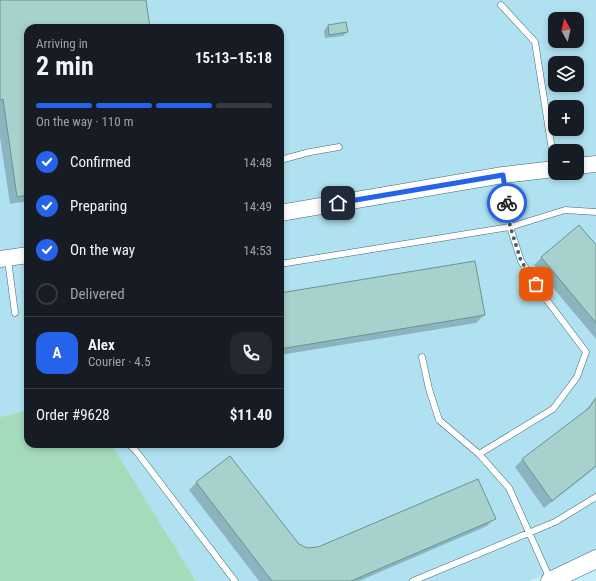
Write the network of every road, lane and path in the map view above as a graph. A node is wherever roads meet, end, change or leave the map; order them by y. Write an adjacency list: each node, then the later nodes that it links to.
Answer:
1 (501, 4): 2 (lane)
2 (551, 144)
3 (339, 146): 4 (lane)
4 (284, 159)
5 (596, 164): 6 (street)
6 (584, 165)
7 (548, 170): 8 (street)
8 (503, 175): 9 (street); 11 (lane)
9 (284, 212)
10 (596, 212): 11 (lane)
11 (510, 226): 14 (lane); 18 (lane)
12 (24, 255): 13 (street)
13 (4, 258): 15 (lane)
14 (284, 263)
15 (15, 313)
16 (422, 357): 18 (lane)
17 (133, 448): 22 (lane)
18 (479, 454): 20 (lane)
19 (596, 497): 20 (lane)
20 (529, 532): 23 (lane); 24 (lane)
21 (596, 558): 24 (main road)
22 (235, 581)
23 (413, 581)
24 (550, 581)

